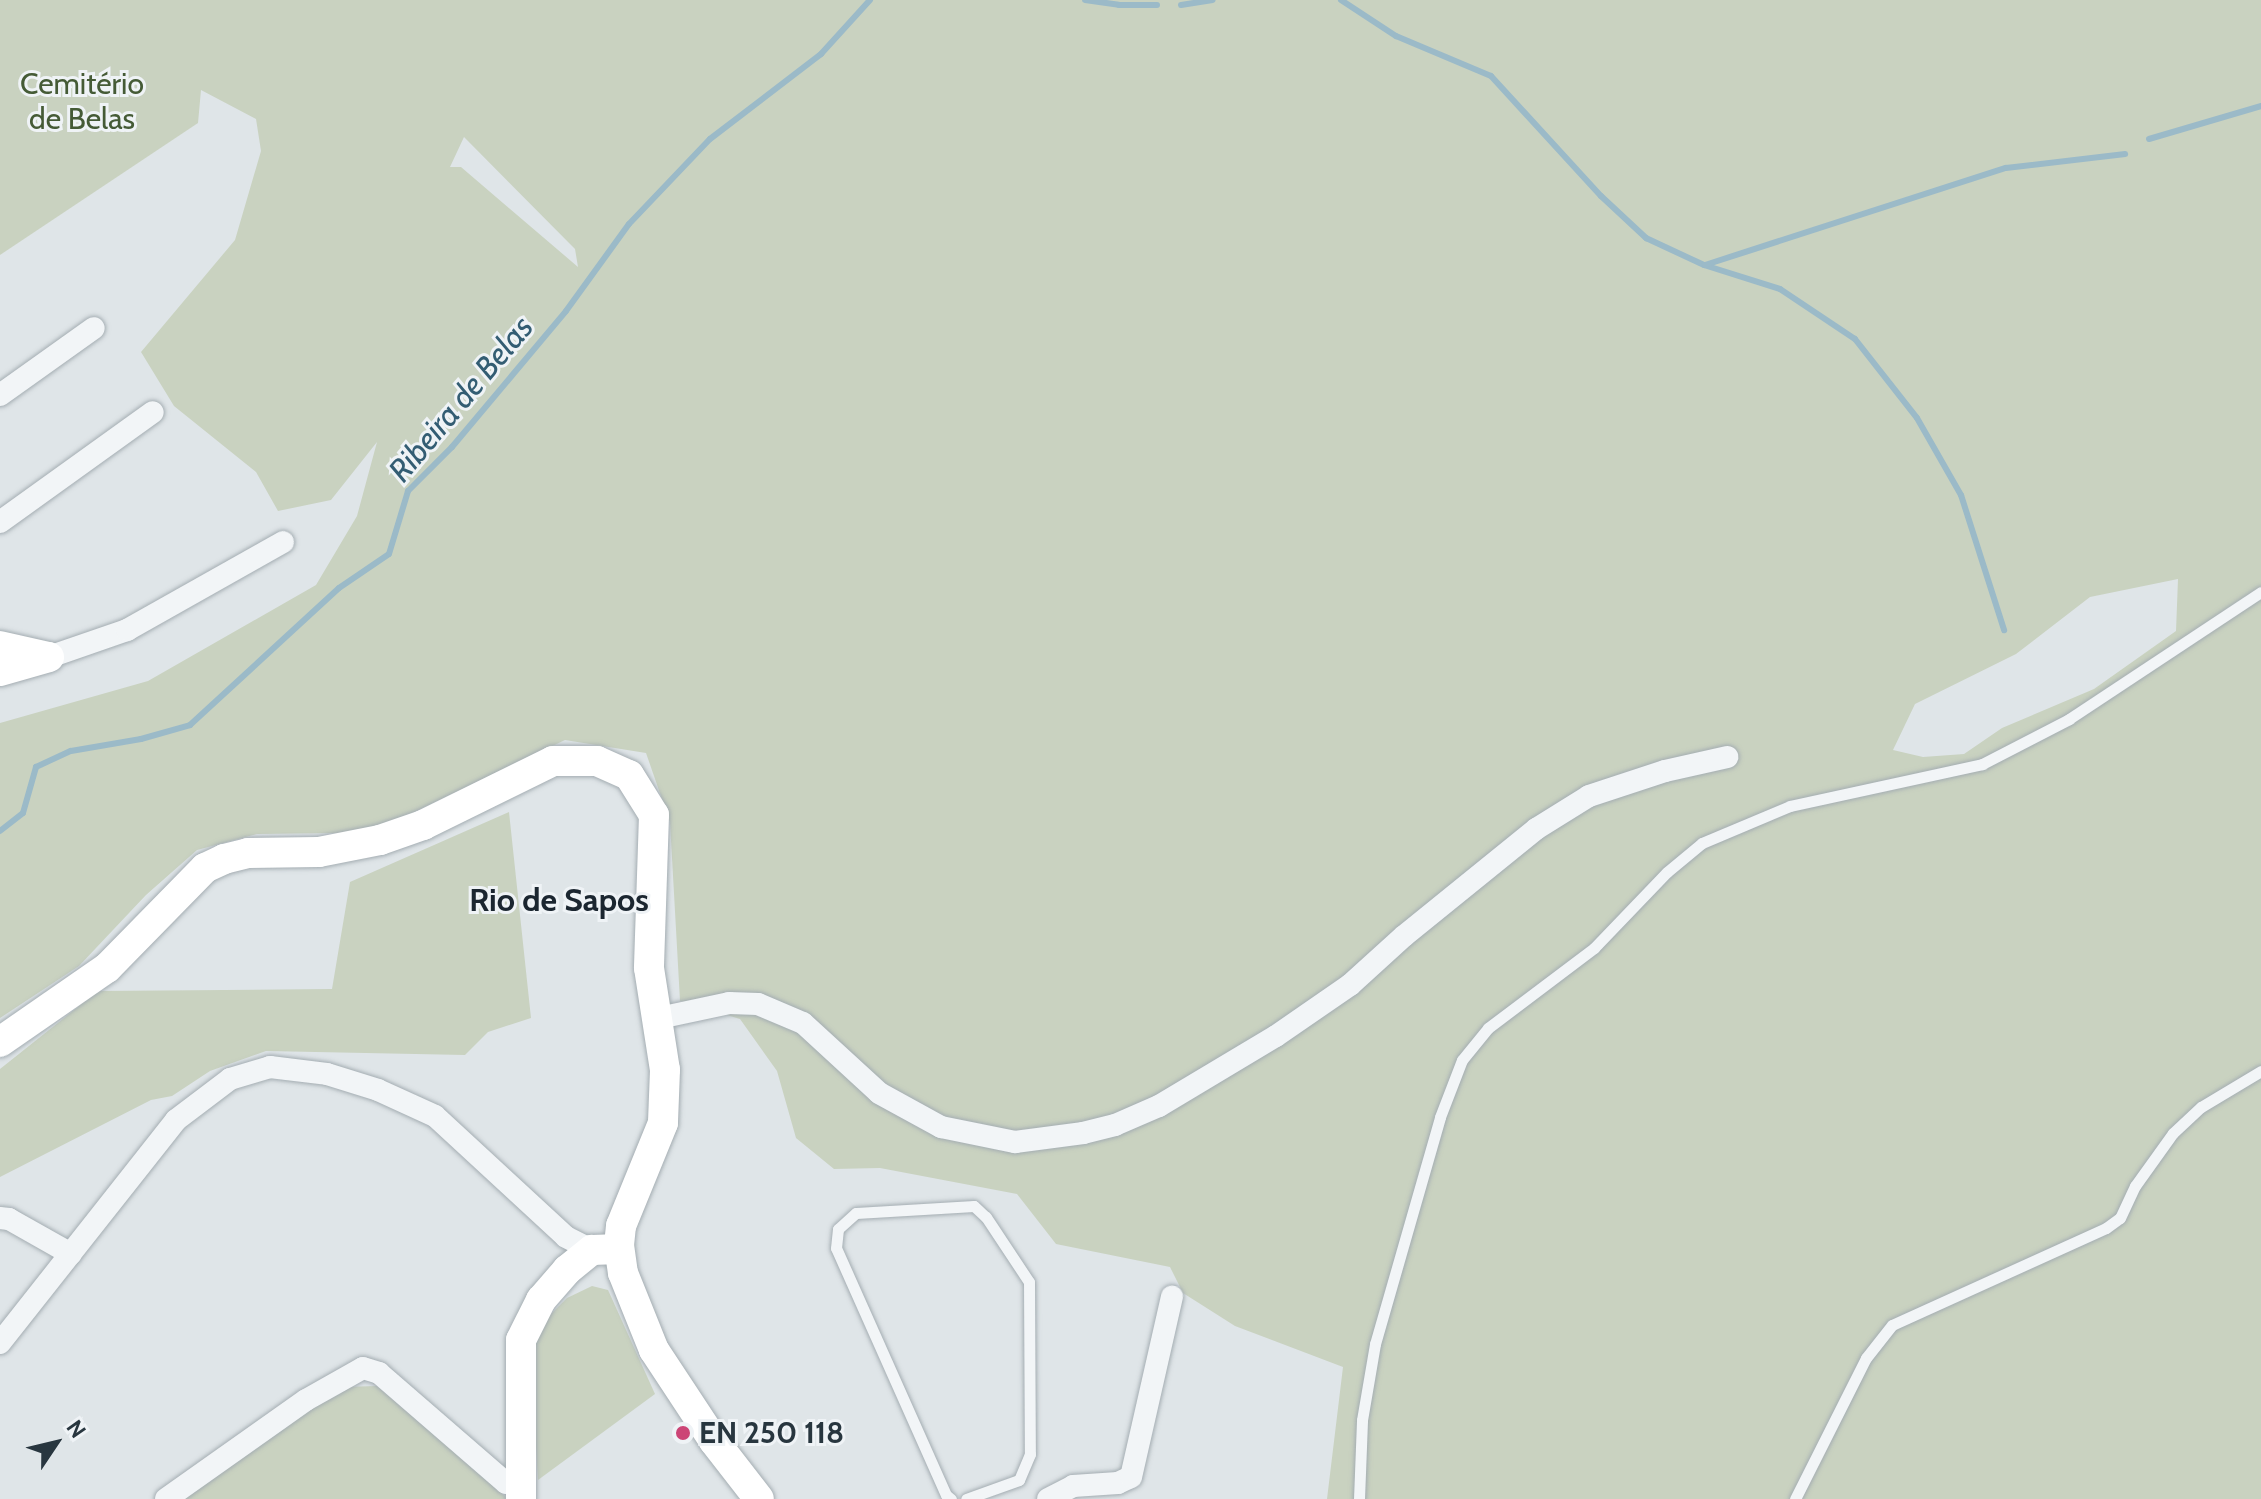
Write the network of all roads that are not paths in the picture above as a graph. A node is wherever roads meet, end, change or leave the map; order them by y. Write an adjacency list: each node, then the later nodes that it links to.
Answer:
1 (94, 328): 2 (street)
2 (0, 395)
3 (153, 412): 4 (street)
4 (0, 522)
5 (283, 542): 8 (street)
6 (2261, 592): 25 (lane)
7 (0, 646): 8 (main road)
8 (49, 657): 9 (main road)
9 (0, 671)
10 (1727, 757): 11 (street)
11 (659, 1018): 12 (main road); 15 (main road)
12 (0, 1042)
13 (2261, 1071): 26 (lane)
14 (0, 1218): 16 (street)
15 (606, 1249): 16 (street); 19 (main road); 21 (main road)
16 (71, 1254): 18 (street)
17 (1172, 1297): 24 (street)
18 (0, 1343)
19 (520, 1490): 20 (street)
20 (166, 1499)
21 (759, 1499)
22 (951, 1499): 23 (lane)
23 (966, 1499)
24 (1048, 1499)
25 (1359, 1499)
26 (1795, 1499)

